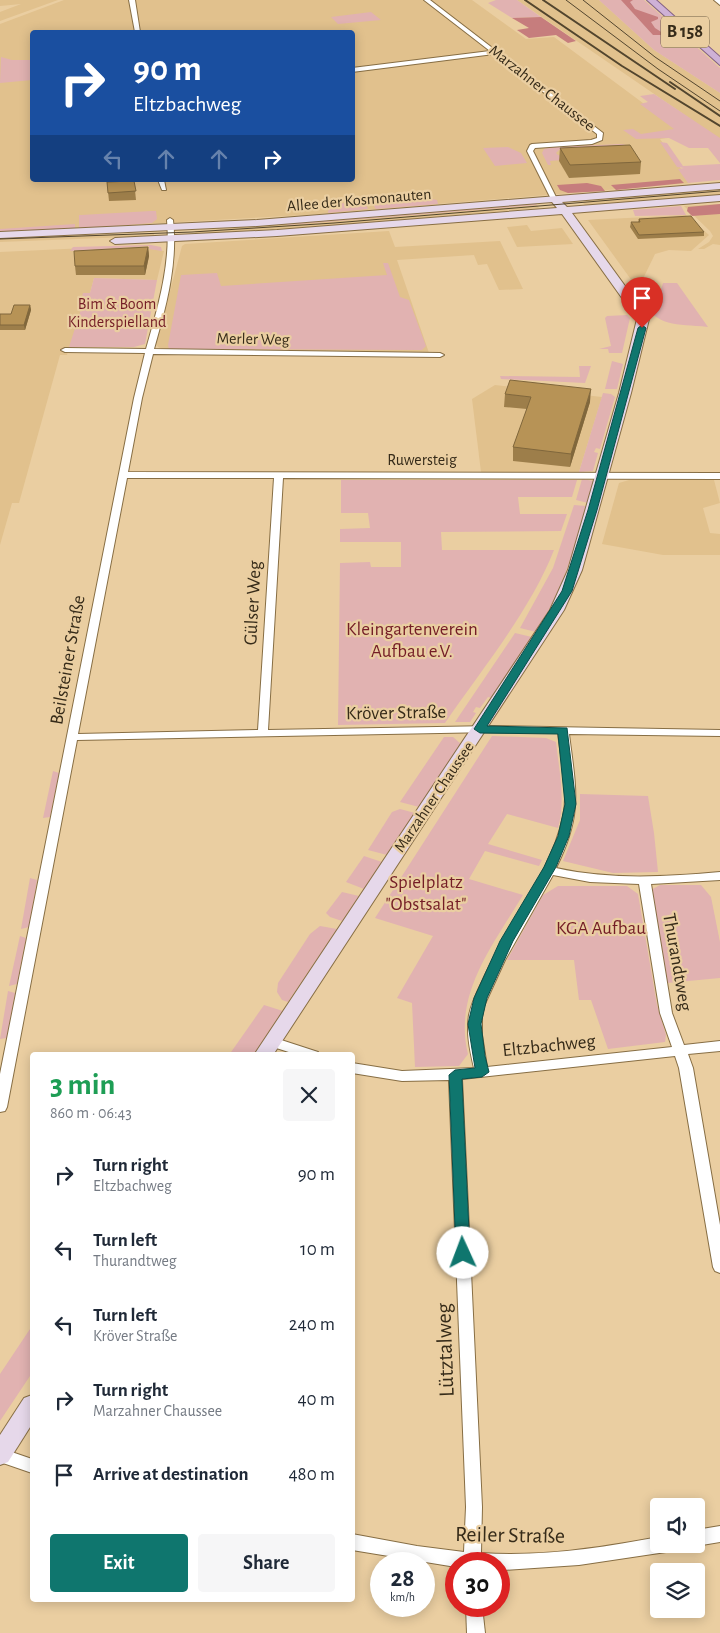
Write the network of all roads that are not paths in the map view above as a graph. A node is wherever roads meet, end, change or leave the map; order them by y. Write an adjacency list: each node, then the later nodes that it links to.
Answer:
1 (132, 0): 7 (street)
2 (427, 0): 9 (street, Marzahner Chaussee)
3 (651, 0): 10 (main road, B 158)
4 (666, 0): 8 (main road, B 158)
5 (717, 0): 6 (street)
6 (720, 3)
7 (138, 30)
8 (720, 49)
9 (495, 52): 11 (street); 16 (street, Marzahner Chaussee)
10 (720, 62)
11 (355, 70)
12 (162, 182): 14 (street)
13 (720, 186): 16 (main road, Allee der Kosmonauten)
14 (164, 189)
15 (720, 198): 17 (main road, Allee der Kosmonauten)
16 (554, 199): 17 (main road, Marzahner Chaussee); 18 (main road, Allee der Kosmonauten)
17 (564, 210): 20 (main road, Allee der Kosmonauten); 27 (main road, Marzahner Chaussee)
18 (171, 224): 19 (main road, Allee der Kosmonauten); 20 (street, Beilsteiner Straße)
19 (0, 236)
20 (173, 239): 21 (main road, Allee der Kosmonauten); 23 (street, Beilsteiner Straße)
21 (0, 244)
22 (65, 350): 23 (street, Merler Weg)
23 (150, 352): 24 (street, Merler Weg); 25 (street, Beilsteiner Straße)
24 (440, 354)
25 (123, 475): 26 (street, Ruwersteig); 33 (street, Beilsteiner Straße)
26 (279, 475): 27 (street, Ruwersteig); 31 (street, Gülser Weg)
27 (602, 476): 28 (street, Ruwersteig); 29 (main road, Marzahner Chaussee)
28 (720, 476)
29 (480, 729): 30 (street, Kröver Straße); 31 (street, Kröver Straße); 38 (main road, Marzahner Chaussee)
30 (563, 730): 32 (street, Kröver Straße); 34 (street)
31 (263, 733): 33 (street, Kröver Straße)
32 (720, 733)
33 (73, 737): 44 (street, Beilsteiner Straße)
34 (548, 870): 36 (street); 42 (street)
35 (720, 876): 36 (street)
36 (644, 879): 39 (street, Thurandtweg)
37 (720, 1046): 39 (street, Eltzbachweg)
38 (267, 1048): 40 (street)
39 (679, 1050): 42 (street, Eltzbachweg); 45 (street, Thurandtweg)
40 (293, 1052)
41 (355, 1068): 43 (street, Eltzbachweg)
42 (482, 1072): 43 (street, Eltzbachweg)
43 (455, 1075): 53 (street, Lütztalweg)
44 (0, 1108)
45 (720, 1267)
46 (30, 1409): 47 (main road)
47 (0, 1455): 48 (street)
48 (30, 1465)
49 (720, 1534): 50 (street)
50 (705, 1536)
51 (355, 1543): 54 (street, Reiler Straße)
52 (650, 1547): 55 (street, Reiler Straße)
53 (472, 1552)
54 (445, 1558)
55 (510, 1562)
56 (475, 1617): 57 (street)
57 (476, 1633)

